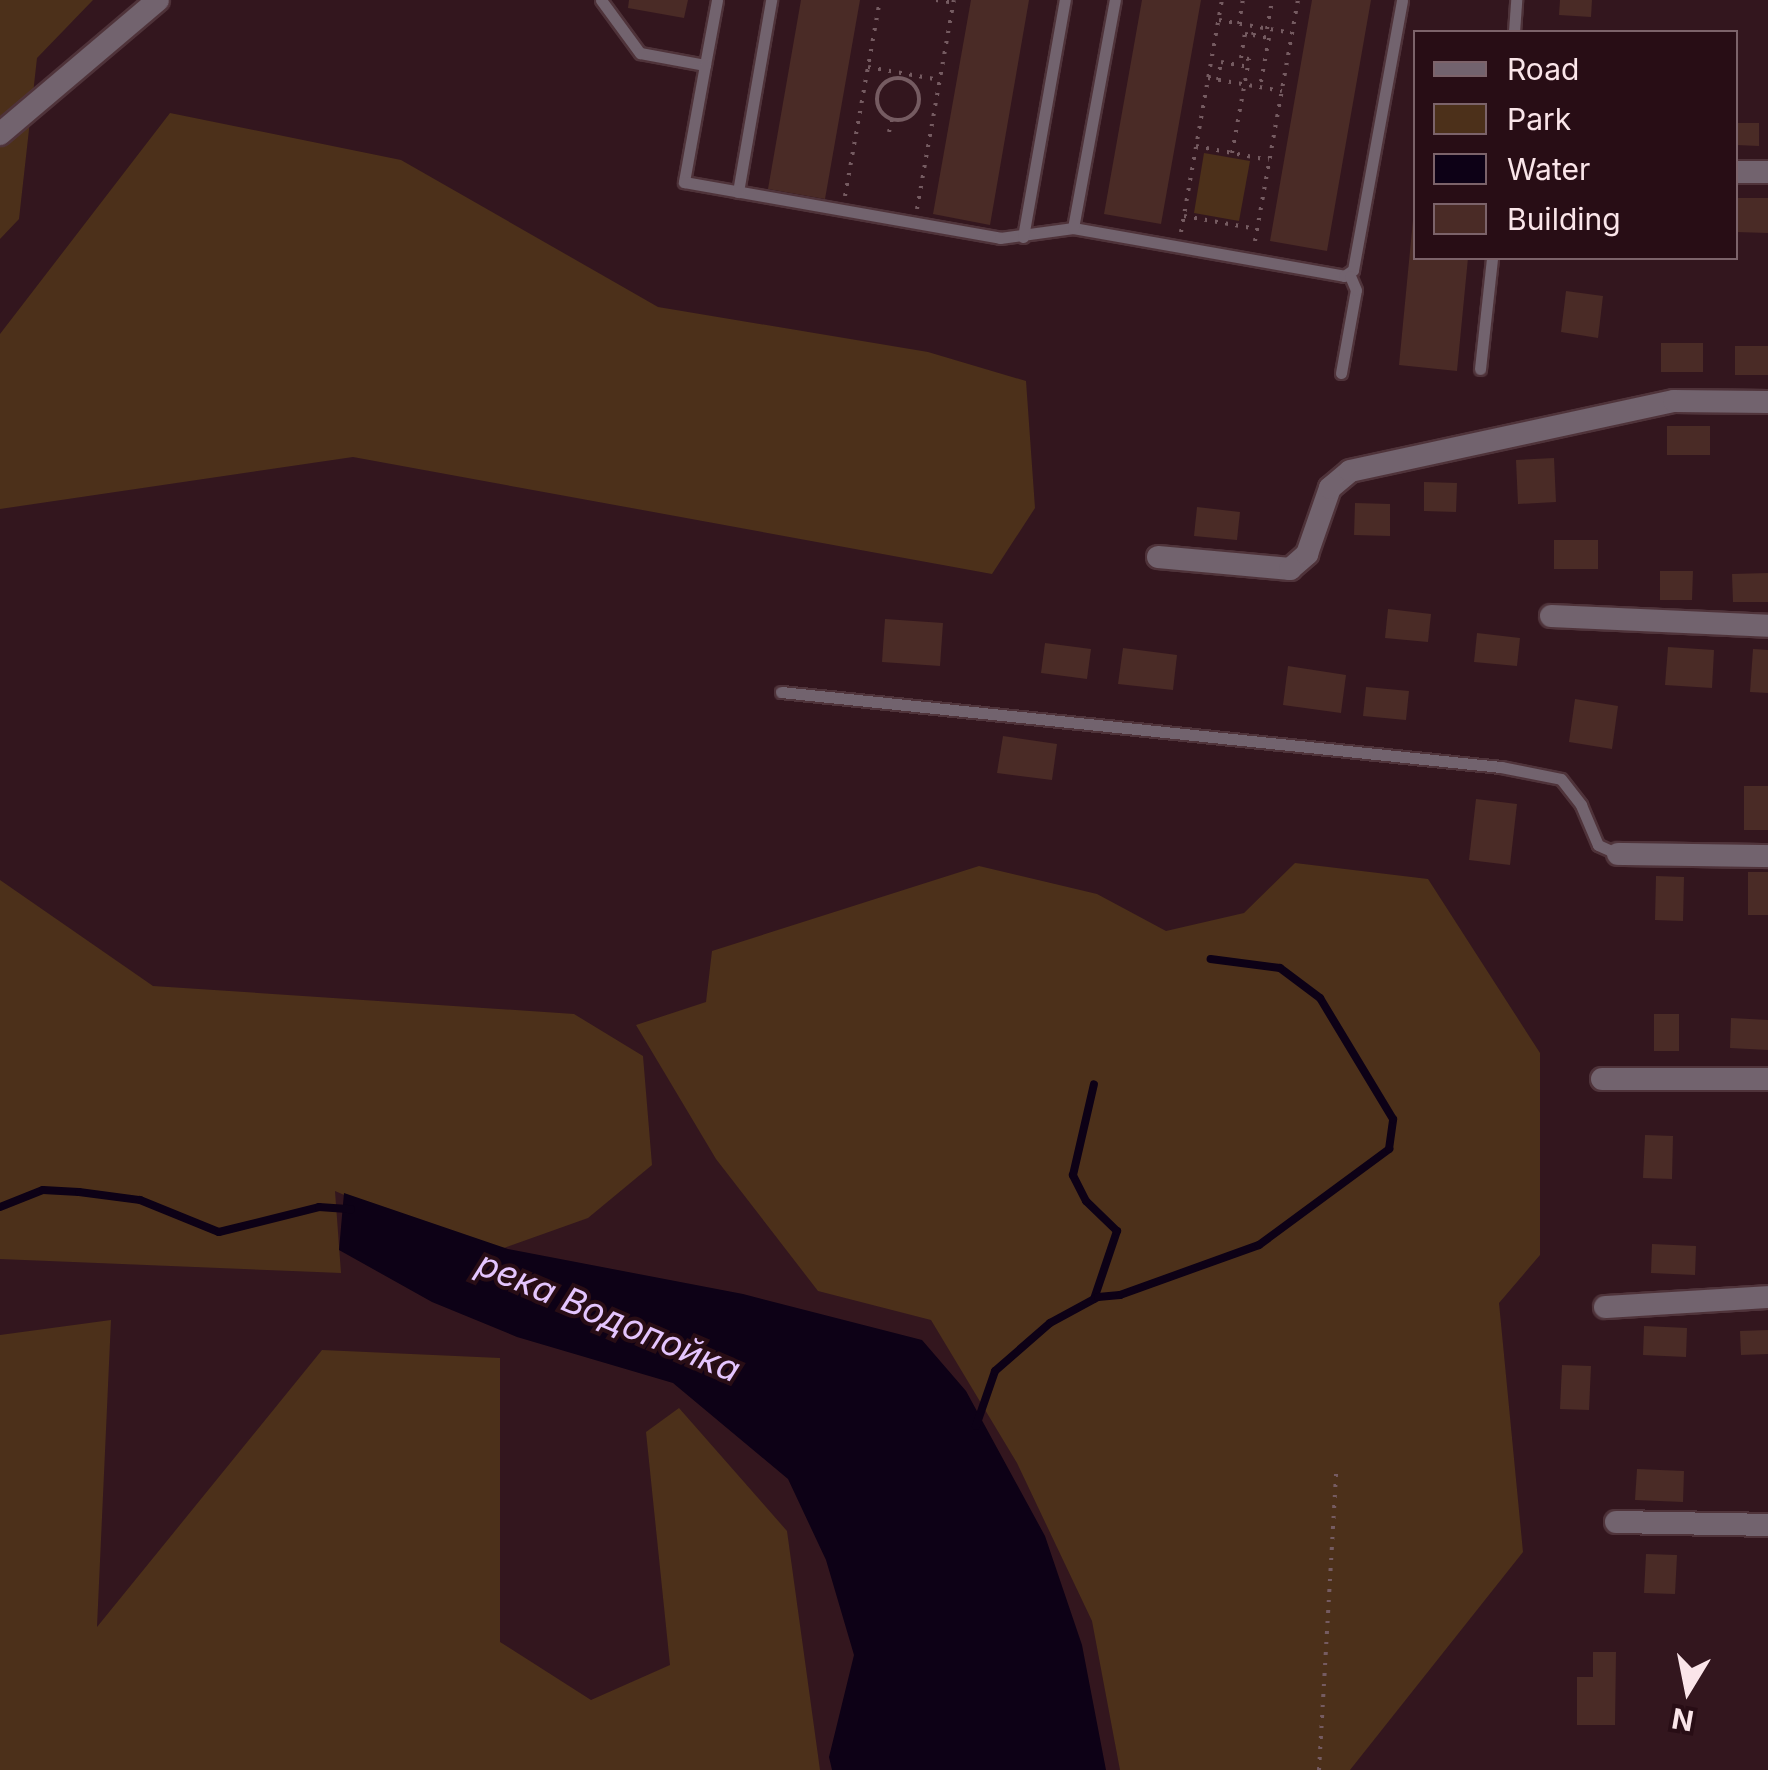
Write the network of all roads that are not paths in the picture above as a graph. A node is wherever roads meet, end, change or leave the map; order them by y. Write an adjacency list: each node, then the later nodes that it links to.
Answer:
1 (158, 0): 11 (street)
2 (601, 0): 10 (lane)
3 (717, 0): 10 (lane)
4 (772, 0): 14 (lane)
5 (1065, 0): 16 (lane)
6 (1115, 0): 15 (lane)
7 (1402, 0): 18 (lane)
8 (1516, 0): 9 (lane)
9 (1514, 30)
10 (705, 64): 14 (lane)
11 (0, 134)
12 (1738, 172): 13 (street)
13 (1768, 172)
14 (738, 192): 16 (lane)
15 (1073, 228): 16 (lane); 18 (lane)
16 (1023, 237)
17 (1492, 260): 19 (lane)
18 (1350, 276): 20 (lane)
19 (1480, 369)
20 (1341, 373)
21 (1768, 402): 22 (street)
22 (1158, 558)
23 (1550, 616): 24 (street)
24 (1768, 626)
25 (781, 692): 26 (lane)
26 (1618, 854): 27 (street)
27 (1768, 856)
28 (1602, 1078): 29 (street)
29 (1768, 1079)
30 (1768, 1297): 31 (street)
31 (1605, 1307)
32 (1616, 1522): 33 (street)
33 (1768, 1525)

